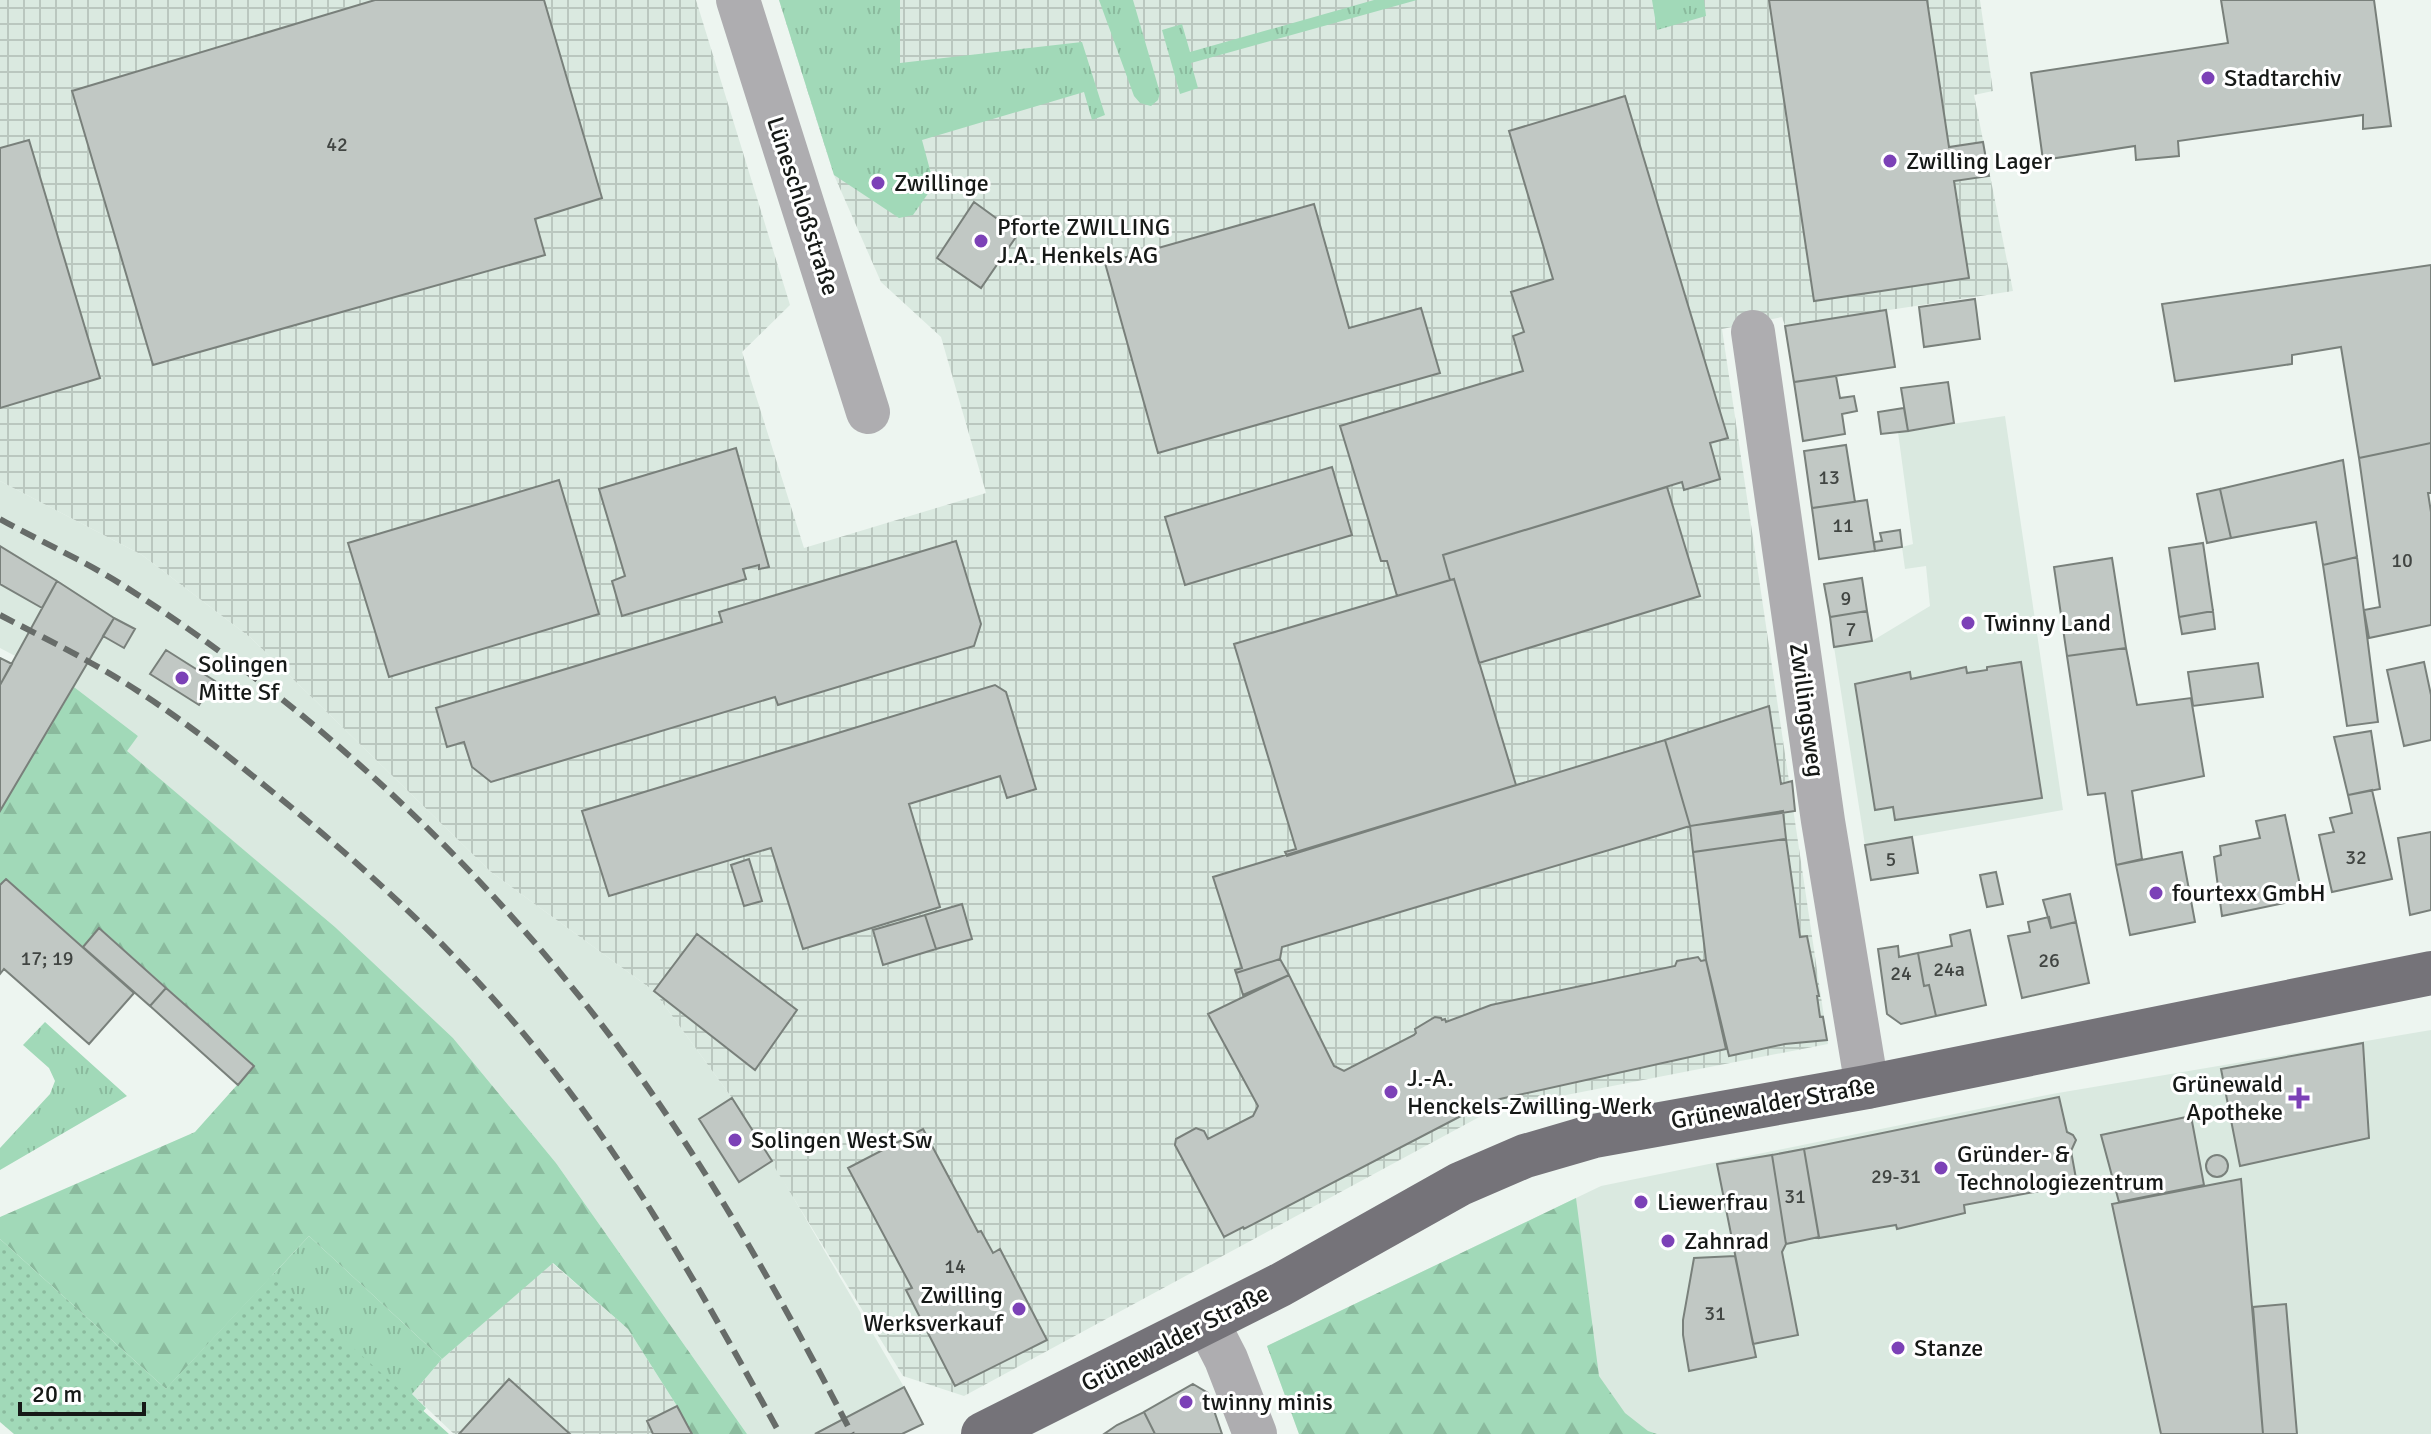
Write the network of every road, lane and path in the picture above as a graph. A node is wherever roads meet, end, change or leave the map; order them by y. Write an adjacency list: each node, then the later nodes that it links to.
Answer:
1 (738, 0): 3 (street, Lüneschloßstraße)
2 (1753, 332): 5 (street, Zwillingsweg)
3 (868, 412)
4 (2431, 973): 5 (main road, Grünewalder Straße)
5 (1867, 1087): 6 (main road, Grünewalder Straße)
6 (1207, 1322): 7 (main road, Grünewalder Straße); 8 (street)
7 (983, 1434)
8 (1255, 1434)

